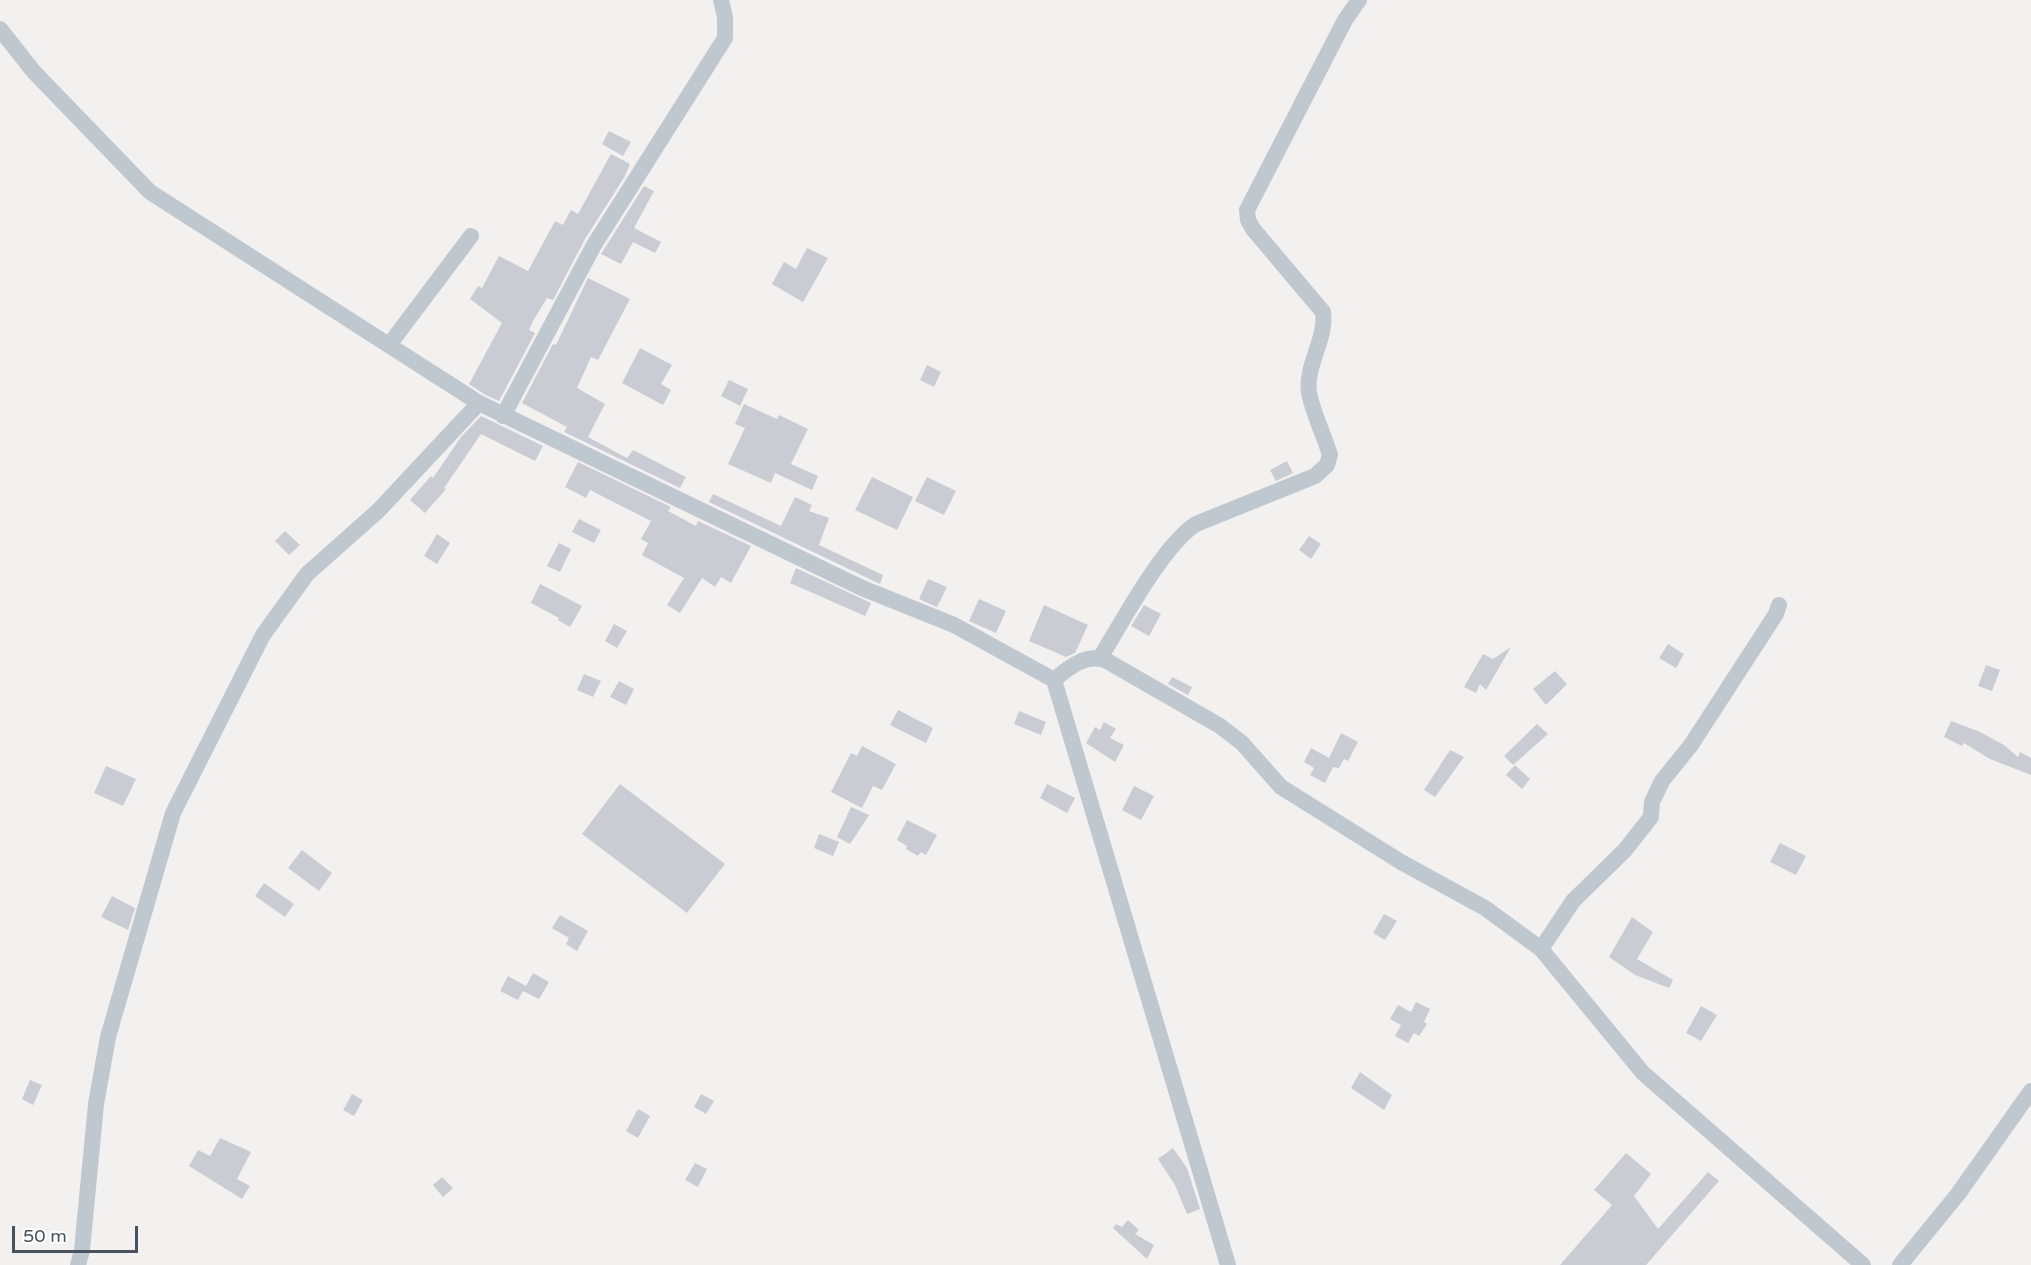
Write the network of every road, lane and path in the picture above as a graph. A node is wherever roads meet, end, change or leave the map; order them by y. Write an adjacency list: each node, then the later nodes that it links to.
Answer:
1 (721, 0): 7 (street)
2 (1359, 0): 9 (street)
3 (0, 29): 5 (street)
4 (471, 236): 5 (street)
5 (389, 345): 6 (street)
6 (479, 403): 7 (street); 13 (street)
7 (503, 416): 10 (street)
8 (1779, 605): 11 (street)
9 (1100, 658): 10 (street); 11 (street)
10 (1054, 680): 14 (street)
11 (1541, 949): 15 (street)
12 (2031, 1091): 16 (street)
13 (78, 1265)
14 (1228, 1265)
15 (1863, 1265)
16 (1900, 1265)

